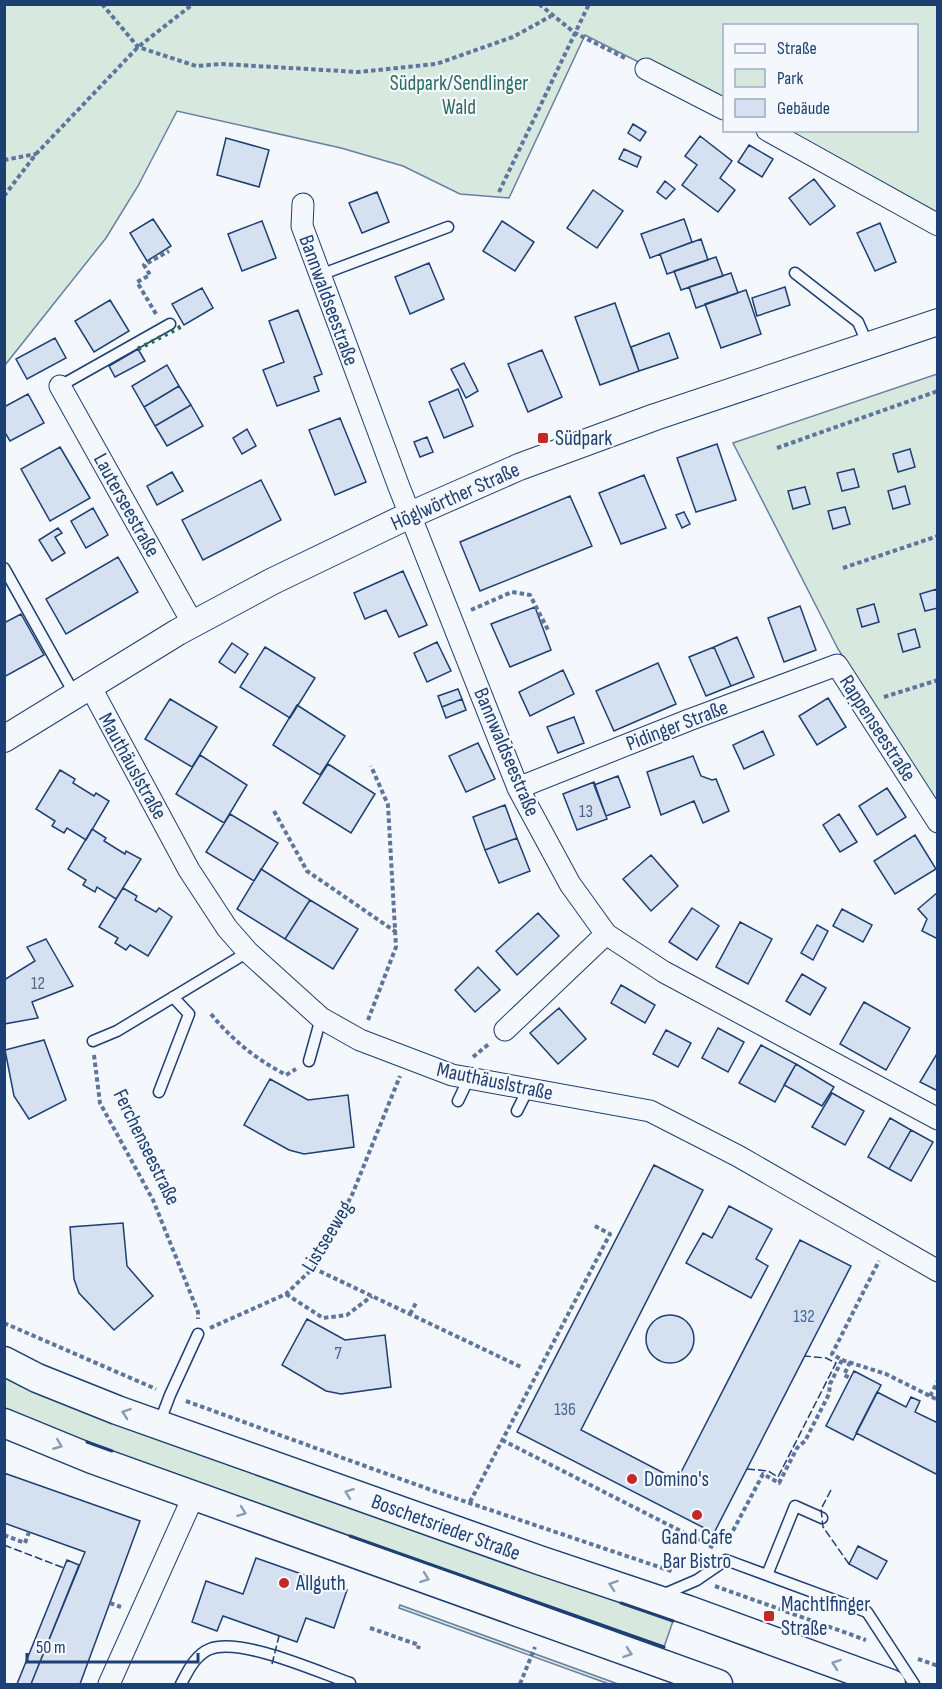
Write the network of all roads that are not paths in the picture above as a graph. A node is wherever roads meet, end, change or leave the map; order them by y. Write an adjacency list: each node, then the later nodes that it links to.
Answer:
1 (646, 69): 2 (street)
2 (723, 108)
3 (771, 132): 5 (street)
4 (303, 204): 8 (street, Bannwaldseestraße)
5 (938, 225)
6 (448, 227): 8 (lane)
7 (795, 273): 11 (lane)
8 (320, 275): 13 (street, Bannwaldseestraße)
9 (938, 322): 11 (street, Höglwörther Straße)
10 (167, 326): 12 (lane)
11 (868, 345): 13 (street, Höglwörther Straße)
12 (60, 386): 15 (street, Lauterseestraße)
13 (410, 515): 15 (street, Höglwörther Straße); 19 (street, Bannwaldseestraße)
14 (4, 568): 17 (lane)
15 (193, 624): 17 (street, Höglwörther Straße)
16 (837, 665): 19 (street, Pidinger Straße); 20 (street, Rappenseestraße)
17 (83, 691): 18 (street, Höglwörther Straße); 22 (street, Mauthäuslstraße)
18 (4, 739)
19 (518, 788): 21 (street, Bannwaldseestraße)
20 (938, 822)
21 (606, 934): 25 (street); 33 (street, Bannwaldseestraße)
22 (248, 952): 23 (lane); 24 (street, Mauthäuslstraße)
23 (173, 997): 26 (lane); 30 (lane)
24 (321, 1018): 27 (lane); 28 (street, Mauthäuslstraße)
25 (505, 1030)
26 (93, 1041)
27 (309, 1061)
28 (461, 1077): 29 (street, Mauthäuslstraße); 31 (lane)
29 (528, 1089): 32 (lane); 34 (street, Mauthäuslstraße)
30 (159, 1092)
31 (458, 1101)
32 (517, 1111)
33 (938, 1119)
34 (938, 1271)
35 (198, 1334): 38 (lane)
36 (4, 1361): 38 (main road, Boschetsrieder Straße, one-way to 36)
37 (4, 1423): 39 (main road, one-way to 39)
38 (159, 1425): 42 (main road, Boschetsrieder Straße, one-way to 38)
39 (194, 1495): 43 (main road, one-way to 43); 45 (street)
40 (822, 1518): 41 (lane)
41 (767, 1575): 42 (lane); 48 (lane)
42 (653, 1599): 47 (main road, Boschetsrieder Straße, one-way to 42)
43 (699, 1681)
44 (350, 1683): 46 (lane)
45 (109, 1684)
46 (181, 1684)
47 (891, 1684)
48 (914, 1684)

